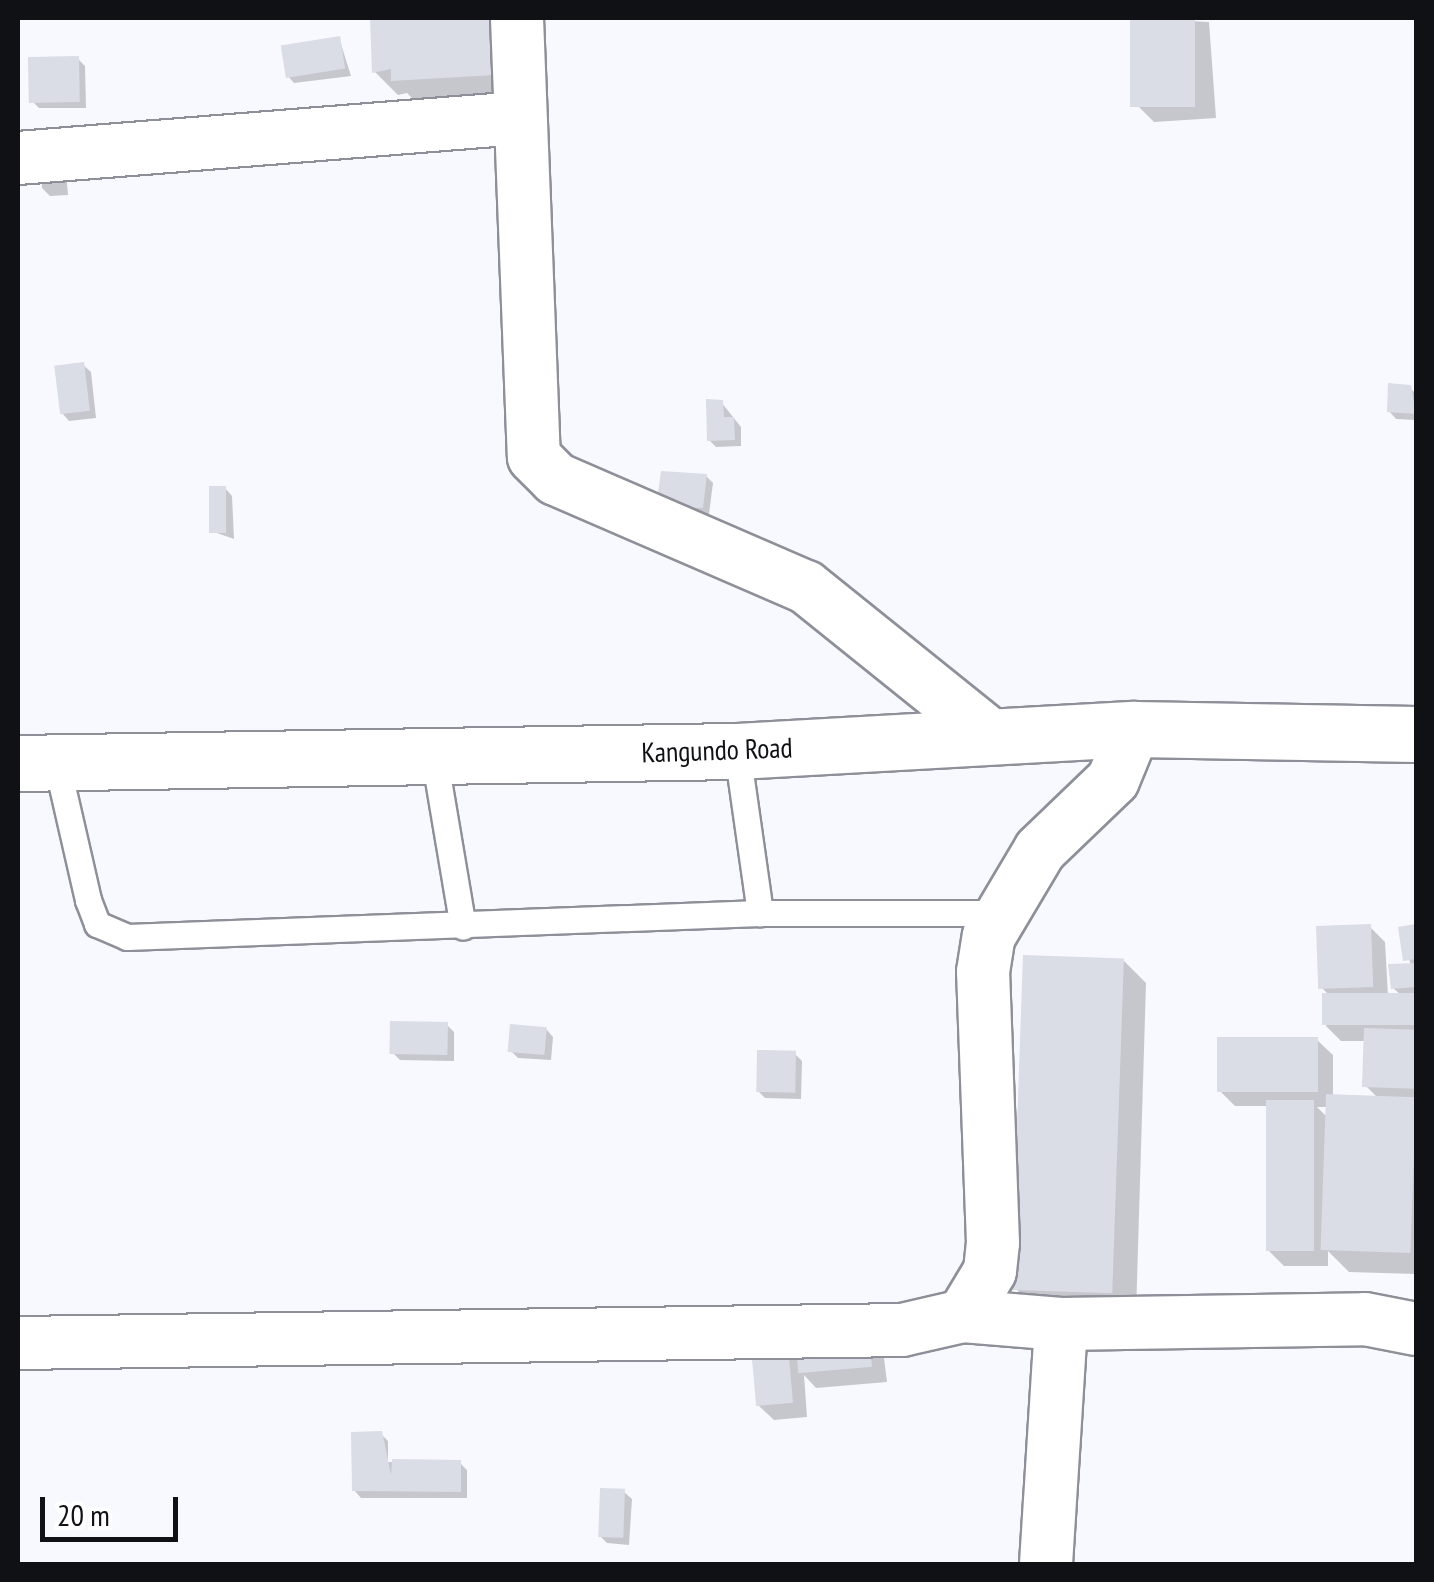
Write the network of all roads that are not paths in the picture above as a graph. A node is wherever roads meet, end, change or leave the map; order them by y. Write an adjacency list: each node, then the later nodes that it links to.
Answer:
1 (517, 18): 2 (street)
2 (520, 118): 3 (street); 6 (street)
3 (18, 158)
4 (1134, 730): 5 (highway, Kangundo Road); 6 (highway, Kangundo Road); 11 (street)
5 (1416, 734)
6 (991, 736): 7 (highway, Kangundo Road)
7 (737, 751): 8 (highway, Kangundo Road); 10 (lane)
8 (434, 756): 9 (highway, Kangundo Road); 12 (lane)
9 (37, 762): 12 (lane)
10 (760, 913): 11 (lane); 12 (lane)
11 (1000, 913): 13 (street)
12 (463, 928)
13 (964, 1316): 14 (street); 16 (street)
14 (1061, 1324): 15 (street); 17 (street)
15 (1416, 1328)
16 (18, 1344)
17 (1046, 1564)

